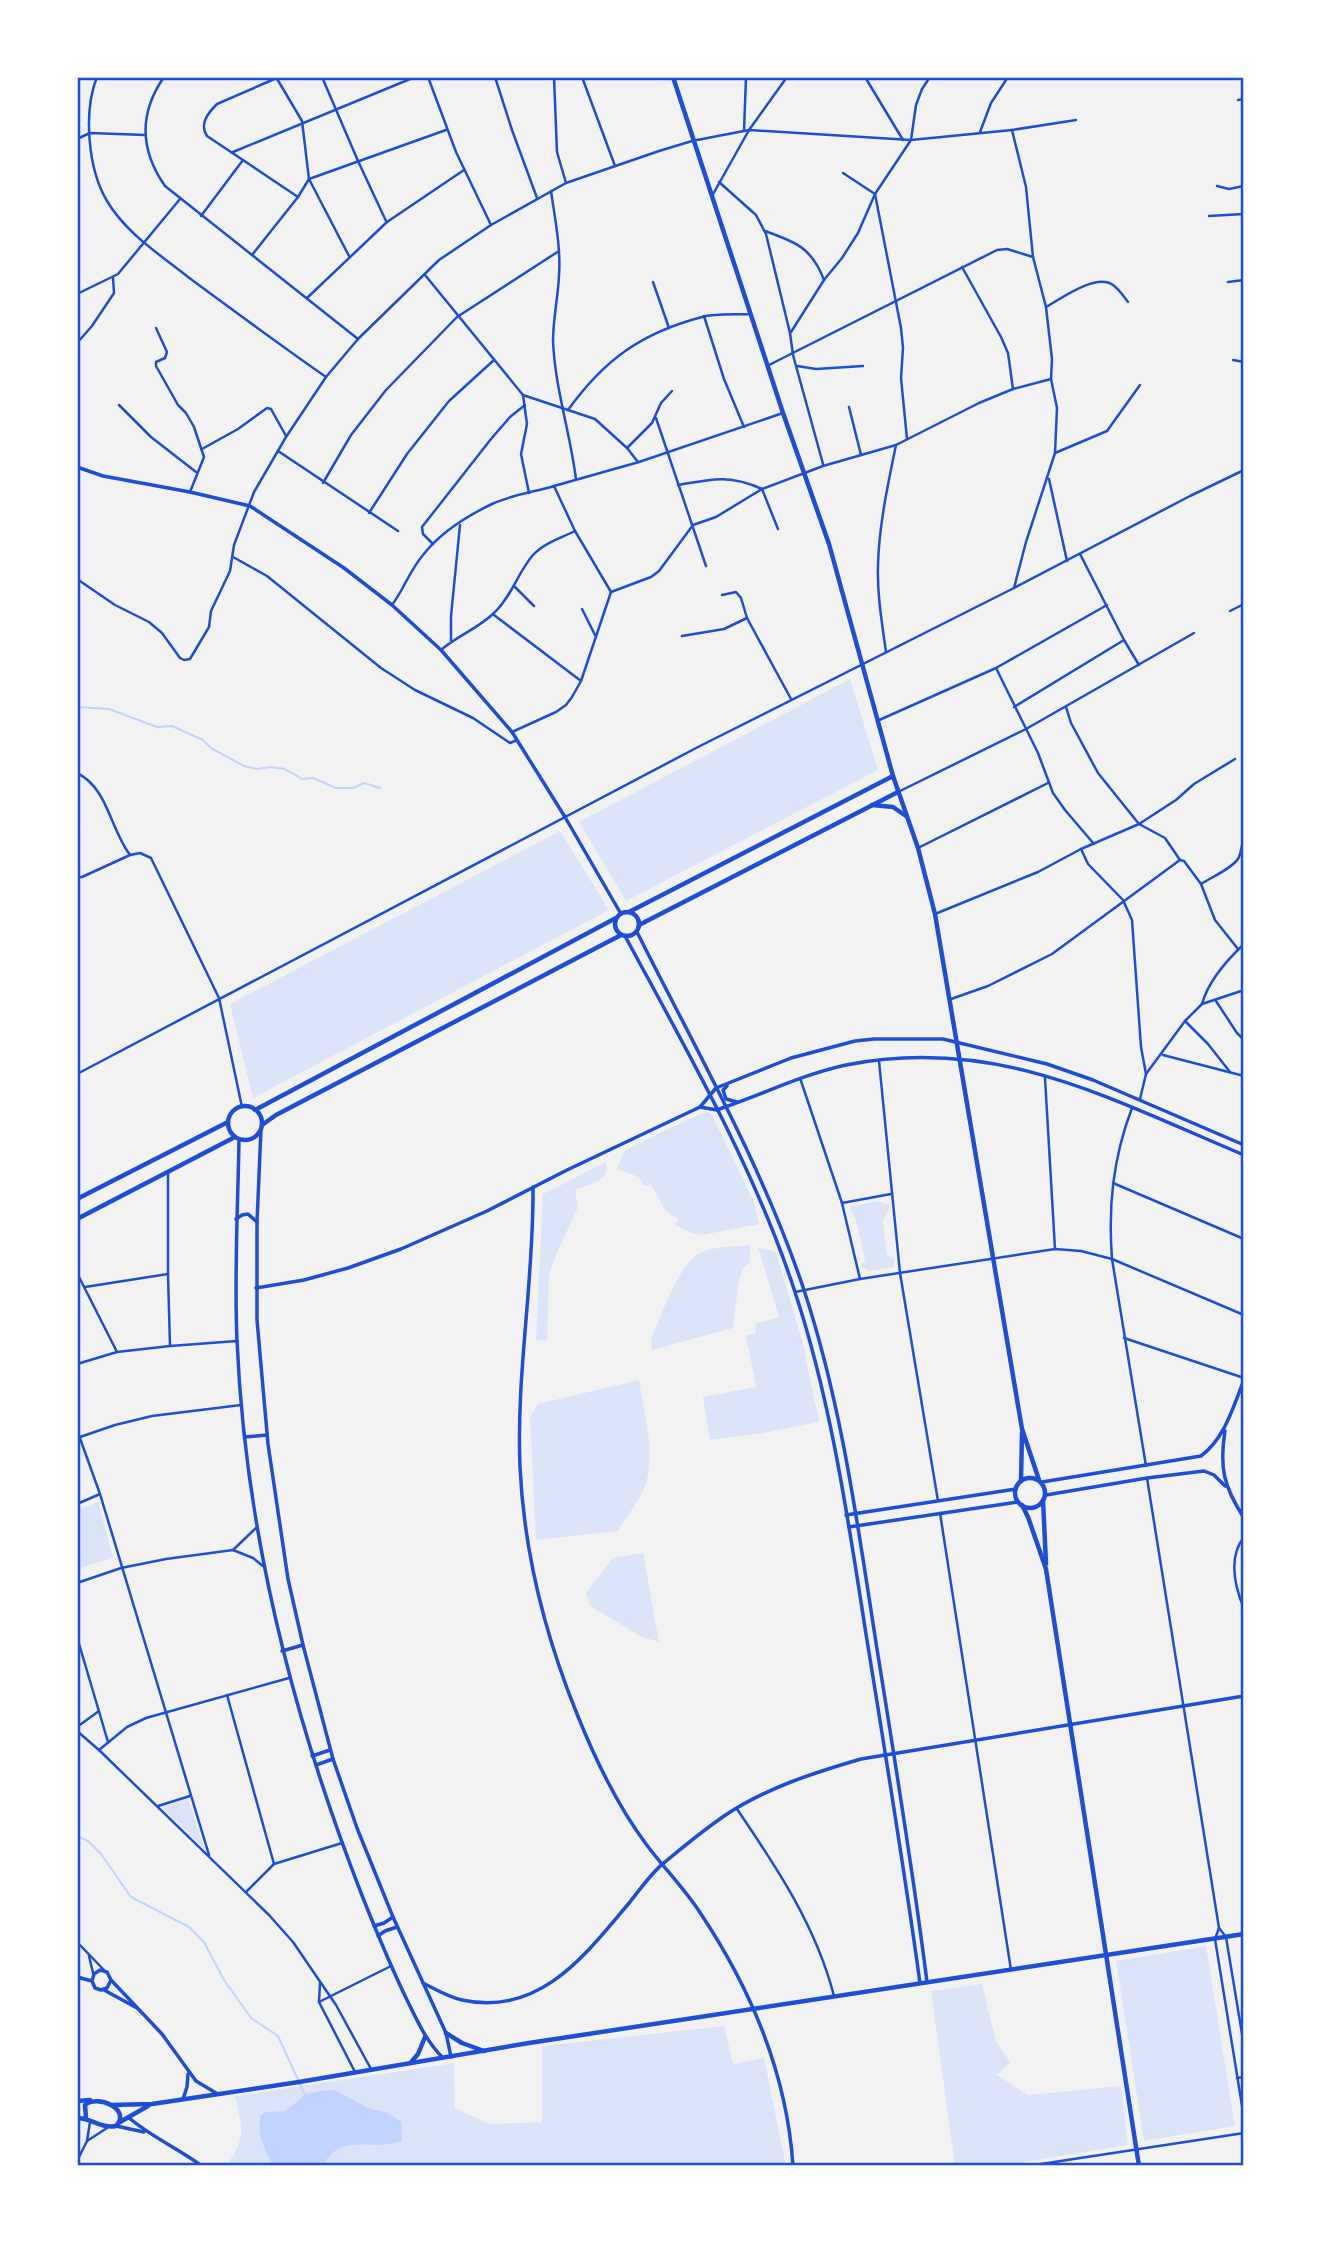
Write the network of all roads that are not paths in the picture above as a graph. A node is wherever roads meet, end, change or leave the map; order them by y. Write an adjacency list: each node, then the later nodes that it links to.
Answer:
1 (97, 77): 25 (street)
2 (164, 77): 26 (street)
3 (277, 77): 20 (street); 31 (street)
4 (322, 77): 18 (street)
5 (415, 77): 18 (street)
6 (428, 77): 21 (street)
7 (495, 77): 46 (street)
8 (554, 77): 39 (street)
9 (582, 77): 34 (street)
10 (673, 77): 30 (main road)
11 (747, 77): 23 (street)
12 (787, 77): 23 (street)
13 (866, 77): 28 (street)
14 (930, 77): 29 (street)
15 (1008, 77): 24 (street)
16 (1244, 99): 17 (street)
17 (1238, 100)
18 (335, 109): 20 (street); 33 (street)
19 (1076, 120): 22 (street)
20 (302, 121): 31 (street); 37 (street)
21 (446, 130): 33 (street); 35 (street)
22 (1012, 130): 24 (street); 58 (street)
23 (746, 131): 28 (street); 30 (street); 38 (street)
24 (980, 132): 29 (street)
25 (90, 133): 26 (street); 27 (street); 54 (street)
26 (145, 135): 47 (street)
27 (77, 139)
28 (903, 140): 29 (street)
29 (911, 140): 43 (street)
30 (692, 141): 34 (street); 44 (main road)
31 (233, 152): 32 (street)
32 (243, 160): 45 (street); 49 (street)
33 (358, 161): 37 (street); 51 (street)
34 (615, 166): 39 (street)
35 (464, 170): 51 (street); 52 (street)
36 (842, 173): 43 (street)
37 (309, 179): 45 (street); 57 (street)
38 (719, 182): 44 (street); 53 (street)
39 (566, 183): 42 (street)
40 (1217, 186): 41 (street)
41 (1244, 186)
42 (551, 190): 46 (street); 55 (street)
43 (875, 194): 62 (street); 68 (street)
44 (712, 196): 71 (main road)
45 (298, 197): 56 (street)
46 (537, 198): 52 (street)
47 (180, 199): 49 (street); 54 (street)
48 (1244, 214): 50 (street)
49 (201, 216): 56 (street)
50 (1209, 216)
51 (387, 222): 57 (street)
52 (491, 225): 60 (street)
53 (765, 231): 62 (street); 76 (street)
54 (144, 243): 61 (street); 86 (street)
55 (559, 251): 73 (street); 95 (street)
56 (252, 255): 67 (street)
57 (349, 256): 67 (street)
58 (1033, 257): 59 (street); 70 (street)
59 (962, 267): 68 (street); 89 (street)
60 (425, 275): 73 (street); 77 (street)
61 (113, 278): 66 (street); 78 (street)
62 (824, 280): 76 (street)
63 (1244, 280): 65 (street)
64 (653, 282): 75 (street)
65 (1228, 282)
66 (77, 294)
67 (307, 298): 77 (street)
68 (894, 301): 79 (street); 100 (street)
69 (1128, 302): 70 (street)
70 (1046, 307): 87 (street)
71 (750, 314): 72 (street); 83 (main road)
72 (704, 316): 75 (street); 98 (street)
73 (457, 317): 80 (street); 116 (street)
74 (156, 328): 103 (street)
75 (669, 328): 95 (street)
76 (790, 333): 79 (street)
77 (358, 339): 86 (street)
78 (77, 343)
79 (793, 355): 83 (street); 84 (street)
80 (494, 360): 91 (street); 123 (street)
81 (1233, 360): 82 (street)
82 (1244, 362)
83 (767, 366): 96 (main road)
84 (797, 366): 85 (street); 109 (street)
85 (863, 366)
86 (326, 377): 99 (street)
87 (1051, 379): 89 (street); 106 (street)
88 (1140, 386): 106 (street)
89 (1013, 389): 100 (street)
90 (672, 391): 97 (street)
91 (523, 396): 93 (street); 95 (street)
92 (119, 405): 112 (street)
93 (525, 405): 121 (street); 129 (street)
94 (849, 407): 107 (street)
95 (566, 409): 102 (street); 115 (street)
96 (783, 413): 98 (street); 113 (main road)
97 (656, 418): 102 (street); 105 (street)
98 (744, 427): 105 (street)
99 (286, 437): 103 (street); 104 (street)
100 (907, 439): 101 (street)
101 (896, 445): 107 (street); 153 (street)
102 (627, 448): 108 (street)
103 (202, 449): 112 (street)
104 (278, 451): 116 (street); 122 (street)
105 (668, 453): 108 (street); 117 (street)
106 (1055, 453): 114 (street)
107 (862, 455): 109 (street)
108 (639, 462): 115 (street)
109 (823, 466): 113 (street)
110 (77, 467): 120 (street)
111 (1244, 470): 130 (street)
112 (196, 472): 120 (street)
113 (804, 473): 119 (street); 154 (main road)
114 (1048, 478): 132 (street); 136 (street)
115 (576, 479): 118 (street)
116 (323, 483): 123 (street)
117 (678, 485): 119 (street); 125 (street)
118 (554, 486): 121 (street); 128 (street)
119 (762, 489): 125 (street); 126 (street)
120 (190, 492): 122 (street)
121 (529, 494): 124 (street)
122 (250, 506): 131 (street); 140 (street)
123 (369, 513): 127 (street)
124 (460, 523): 129 (street); 150 (street)
125 (693, 525): 133 (street); 137 (street)
126 (778, 529)
127 (398, 531)
128 (575, 531): 135 (street); 137 (street)
129 (433, 544): 140 (street)
130 (1080, 554): 132 (street); 141 (street)
131 (233, 557): 134 (street); 164 (street)
132 (1067, 561): 136 (street)
133 (706, 566)
134 (77, 579)
135 (515, 587): 142 (street); 145 (street)
136 (1014, 588): 153 (street)
137 (611, 592): 148 (street)
138 (722, 595): 146 (street)
139 (1244, 604): 144 (street)
140 (392, 605): 152 (street)
141 (1107, 605): 151 (street); 156 (street)
142 (534, 606)
143 (582, 609): 148 (street)
144 (1230, 611)
145 (493, 614): 150 (street); 157 (street)
146 (747, 618): 149 (street); 158 (street)
147 (1194, 633): 155 (street)
148 (596, 635): 157 (street)
149 (682, 636)
150 (451, 640): 152 (street)
151 (1124, 640): 155 (street); 160 (street)
152 (441, 650): 163 (street)
153 (886, 652): 154 (street)
154 (863, 664): 158 (street); 161 (main road)
155 (1139, 665): 159 (street)
156 (996, 668): 160 (street); 161 (street)
157 (581, 681): 163 (street)
158 (792, 699): 172 (street)
159 (1065, 706): 162 (street); 173 (street)
160 (1014, 707): 162 (street)
161 (877, 721): 167 (main road)
162 (1026, 729): 168 (street); 169 (street)
163 (512, 732): 164 (street)
164 (517, 740): 172 (street)
165 (1235, 759): 173 (street)
166 (77, 773): 178 (street)
167 (893, 776): 169 (main road); 183 (main road)
168 (1048, 783): 175 (street); 176 (street)
169 (898, 792): 170 (main road); 171 (main road)
170 (869, 805): 171 (main road); 186 (main road)
171 (906, 816): 176 (main road)
172 (565, 817): 185 (street); 192 (street)
173 (1139, 824): 175 (street); 179 (street)
174 (1244, 841): 181 (street)
175 (1094, 844): 177 (street)
176 (918, 848): 184 (main road)
177 (1081, 849): 182 (street); 184 (street)
178 (130, 855): 180 (street); 192 (street)
179 (1180, 860): 181 (street); 182 (street)
180 (77, 877)
181 (1201, 884): 190 (street)
182 (1123, 900): 193 (street); 205 (street)
183 (629, 912): 185 (main road); 186 (main road)
184 (935, 914): 193 (main road)
185 (618, 916): 188 (main road); 217 (main road)
186 (639, 925): 187 (main road)
187 (637, 932): 188 (main road); 209 (street)
188 (623, 935): 210 (street); 220 (main road)
189 (1244, 944): 190 (street)
190 (1238, 949): 195 (street)
191 (1244, 990): 194 (street)
192 (219, 998): 203 (street); 213 (street)
193 (951, 999): 198 (main road)
194 (1216, 1000): 195 (street); 197 (street)
195 (1202, 1004): 196 (street)
196 (1185, 1021): 199 (street); 202 (street)
197 (1244, 1040)
198 (958, 1041): 200 (main road); 208 (street); 211 (street)
199 (1162, 1055): 202 (street); 205 (street)
200 (960, 1059): 201 (street); 204 (street); 239 (main road)
201 (879, 1060): 207 (street); 231 (street)
202 (1230, 1072): 206 (street)
203 (77, 1074)
204 (1045, 1074): 216 (street); 238 (street)
205 (1146, 1074): 211 (street)
206 (1244, 1076)
207 (800, 1077): 212 (street); 233 (street)
208 (731, 1082): 209 (street); 212 (street)
209 (716, 1088): 210 (street); 215 (street)
210 (710, 1095): 214 (street); 218 (street)
211 (1140, 1100): 223 (street)
212 (741, 1102): 215 (street)
213 (242, 1107): 217 (main road); 219 (main road)
214 (700, 1107): 218 (street); 228 (street)
215 (725, 1107): 218 (street); 222 (street)
216 (1132, 1108): 225 (street); 227 (street)
217 (255, 1110): 220 (main road)
218 (717, 1110): 224 (street)
219 (228, 1122): 221 (main road); 232 (main road)
220 (261, 1127): 221 (main road); 236 (street)
221 (237, 1138): 226 (main road); 235 (street)
222 (743, 1142): 224 (street); 229 (street)
223 (1244, 1144)
224 (736, 1146): 230 (street)
225 (1244, 1155)
226 (168, 1173): 234 (main road); 243 (street)
227 (1113, 1183): 237 (street); 240 (street)
228 (533, 1187): 246 (street); 324 (street)
229 (765, 1188): 230 (street); 247 (street)
230 (757, 1192): 248 (street)
231 (891, 1194): 233 (street); 242 (street)
232 (77, 1199)
233 (842, 1203): 244 (street)
234 (77, 1219)
235 (236, 1219): 236 (street); 251 (street)
236 (257, 1222): 246 (street)
237 (1244, 1240)
238 (1055, 1249): 239 (street); 240 (street)
239 (993, 1259): 242 (street); 262 (main road)
240 (1112, 1259): 249 (street); 250 (street)
241 (77, 1273): 245 (street)
242 (901, 1273): 244 (street); 275 (street)
243 (168, 1274): 245 (street); 254 (street)
244 (860, 1279): 247 (street)
245 (84, 1287): 255 (street)
246 (256, 1288): 264 (street)
247 (804, 1290): 248 (street); 252 (street)
248 (795, 1292): 253 (street)
249 (1244, 1315)
250 (1124, 1338): 257 (street); 267 (street)
251 (237, 1341): 254 (street); 260 (street)
252 (818, 1342): 253 (street); 258 (street)
253 (810, 1343): 259 (street)
254 (170, 1346): 255 (street)
255 (117, 1352): 256 (street)
256 (77, 1364)
257 (1244, 1379): 261 (street)
258 (831, 1391): 259 (street); 279 (street)
259 (822, 1393): 280 (street)
260 (241, 1405): 265 (street); 266 (street)
261 (1226, 1424): 267 (street); 271 (street)
262 (1022, 1429): 269 (main road); 270 (main road)
263 (77, 1430): 265 (street)
264 (267, 1435): 266 (street); 293 (street)
265 (80, 1437): 273 (street)
266 (245, 1437): 284 (street)
267 (1146, 1466): 270 (street)
268 (1147, 1478): 271 (street); 274 (street); 300 (street)
269 (1021, 1481): 270 (main road); 272 (main road)
270 (1040, 1481): 274 (main road)
271 (1225, 1486): 281 (street)
272 (1016, 1489): 275 (street); 277 (main road)
273 (100, 1494): 276 (street); 288 (street)
274 (1044, 1498): 277 (main road); 289 (main road)
275 (938, 1501): 279 (street)
276 (77, 1504)
277 (1020, 1504): 278 (street); 289 (main road)
278 (940, 1512): 282 (street); 307 (street)
279 (855, 1513): 280 (street); 282 (street)
280 (846, 1515): 283 (street)
281 (1244, 1518)
282 (857, 1525): 283 (street); 294 (street)
283 (849, 1527): 296 (street)
284 (256, 1528): 286 (street); 287 (street)
285 (1244, 1537): 291 (street)
286 (233, 1550): 287 (street); 288 (street)
287 (263, 1566): 295 (street)
288 (121, 1568): 290 (street); 303 (street)
289 (1046, 1569): 305 (main road)
290 (77, 1583)
291 (1244, 1609)
292 (77, 1637): 302 (street)
293 (303, 1645): 295 (street); 309 (street)
294 (877, 1649): 296 (street); 301 (street)
295 (282, 1651): 297 (street)
296 (869, 1651): 304 (street)
297 (289, 1678): 298 (street); 312 (street)
298 (227, 1694): 303 (street); 323 (street)
299 (1244, 1696): 300 (street)
300 (1184, 1707): 305 (street); 333 (street)
301 (887, 1710): 304 (street); 311 (street)
302 (99, 1711): 306 (street); 308 (street)
303 (166, 1711): 308 (street); 316 (street)
304 (879, 1711): 313 (street)
305 (1070, 1726): 307 (street); 340 (main road)
306 (77, 1729): 310 (street)
307 (977, 1740): 311 (street); 343 (street)
308 (108, 1742): 310 (street)
309 (330, 1749): 312 (street); 314 (street)
310 (99, 1750): 317 (street)
311 (894, 1754): 313 (street); 319 (street)
312 (312, 1756): 315 (street)
313 (885, 1756): 318 (street); 320 (street)
314 (333, 1759): 315 (street); 328 (street)
315 (315, 1765): 321 (street)
316 (190, 1796): 317 (street); 322 (street)
317 (158, 1806): 322 (street)
318 (737, 1809): 324 (street); 353 (street)
319 (903, 1809): 320 (street); 325 (street)
320 (895, 1811): 326 (street)
321 (342, 1843): 323 (street); 331 (street)
322 (210, 1858): 327 (street)
323 (274, 1864): 327 (street)
324 (662, 1864): 350 (street); 356 (street)
325 (911, 1867): 326 (street); 329 (street)
326 (903, 1868): 330 (street)
327 (246, 1892): 349 (street)
328 (393, 1917): 331 (street); 332 (street)
329 (920, 1923): 330 (street); 348 (street)
330 (912, 1924): 351 (street)
331 (374, 1926): 335 (street)
332 (397, 1927): 335 (street); 350 (street)
333 (1219, 1928): 336 (street); 337 (street)
334 (1244, 1934): 336 (main road)
335 (378, 1936): 341 (street)
336 (1226, 1937): 337 (main road); 360 (street)
337 (1215, 1939): 340 (main road); 369 (street)
338 (77, 1942): 339 (street)
339 (88, 1953): 342 (street); 344 (street)
340 (1107, 1955): 343 (main road); 386 (main road)
341 (391, 1966): 354 (street); 359 (street)
342 (104, 1970): 344 (street); 346 (street)
343 (1012, 1970): 348 (main road)
344 (94, 1974): 347 (street)
345 (77, 1977): 347 (street)
346 (111, 1980): 352 (street); 357 (street)
347 (92, 1981): 352 (street)
348 (927, 1982): 351 (main road)
349 (320, 1983): 354 (street); 355 (street)
350 (422, 1983): 358 (street)
351 (920, 1983): 353 (main road)
352 (104, 1990): 357 (street)
353 (834, 1996): 356 (main road)
354 (330, 1997): 355 (street); 365 (street)
355 (319, 2002): 367 (street)
356 (754, 2009): 361 (main road); 389 (street)
357 (142, 2011): 366 (street)
358 (446, 2033): 361 (main road); 362 (street)
359 (425, 2038): 363 (street); 364 (main road)
360 (1244, 2046)
361 (485, 2051): 362 (main road)
362 (451, 2057): 363 (main road)
363 (443, 2058): 364 (main road)
364 (411, 2062): 365 (main road)
365 (371, 2069): 367 (main road)
366 (188, 2072): 370 (street); 371 (street)
367 (355, 2072): 370 (main road)
368 (1244, 2077): 369 (street)
369 (1237, 2078): 379 (street)
370 (218, 2094): 371 (main road)
371 (183, 2099): 374 (main road)
372 (91, 2100): 373 (main road); 375 (main road); 380 (main road)
373 (77, 2101)
374 (152, 2104): 375 (main road); 377 (main road)
375 (111, 2105): 376 (main road)
376 (119, 2110): 377 (main road); 381 (main road)
377 (128, 2117): 381 (main road); 383 (street)
378 (77, 2118): 380 (main road)
379 (1244, 2118)
380 (88, 2119): 382 (main road); 385 (street)
381 (118, 2124): 382 (main road); 383 (street)
382 (107, 2128): 385 (street)
383 (146, 2132): 388 (street)
384 (1244, 2133): 386 (street)
385 (87, 2141): 387 (street)
386 (1137, 2149): 390 (street); 391 (main road)
387 (77, 2161)
388 (202, 2166)
389 (793, 2166)
390 (1028, 2166)
391 (1139, 2166)

